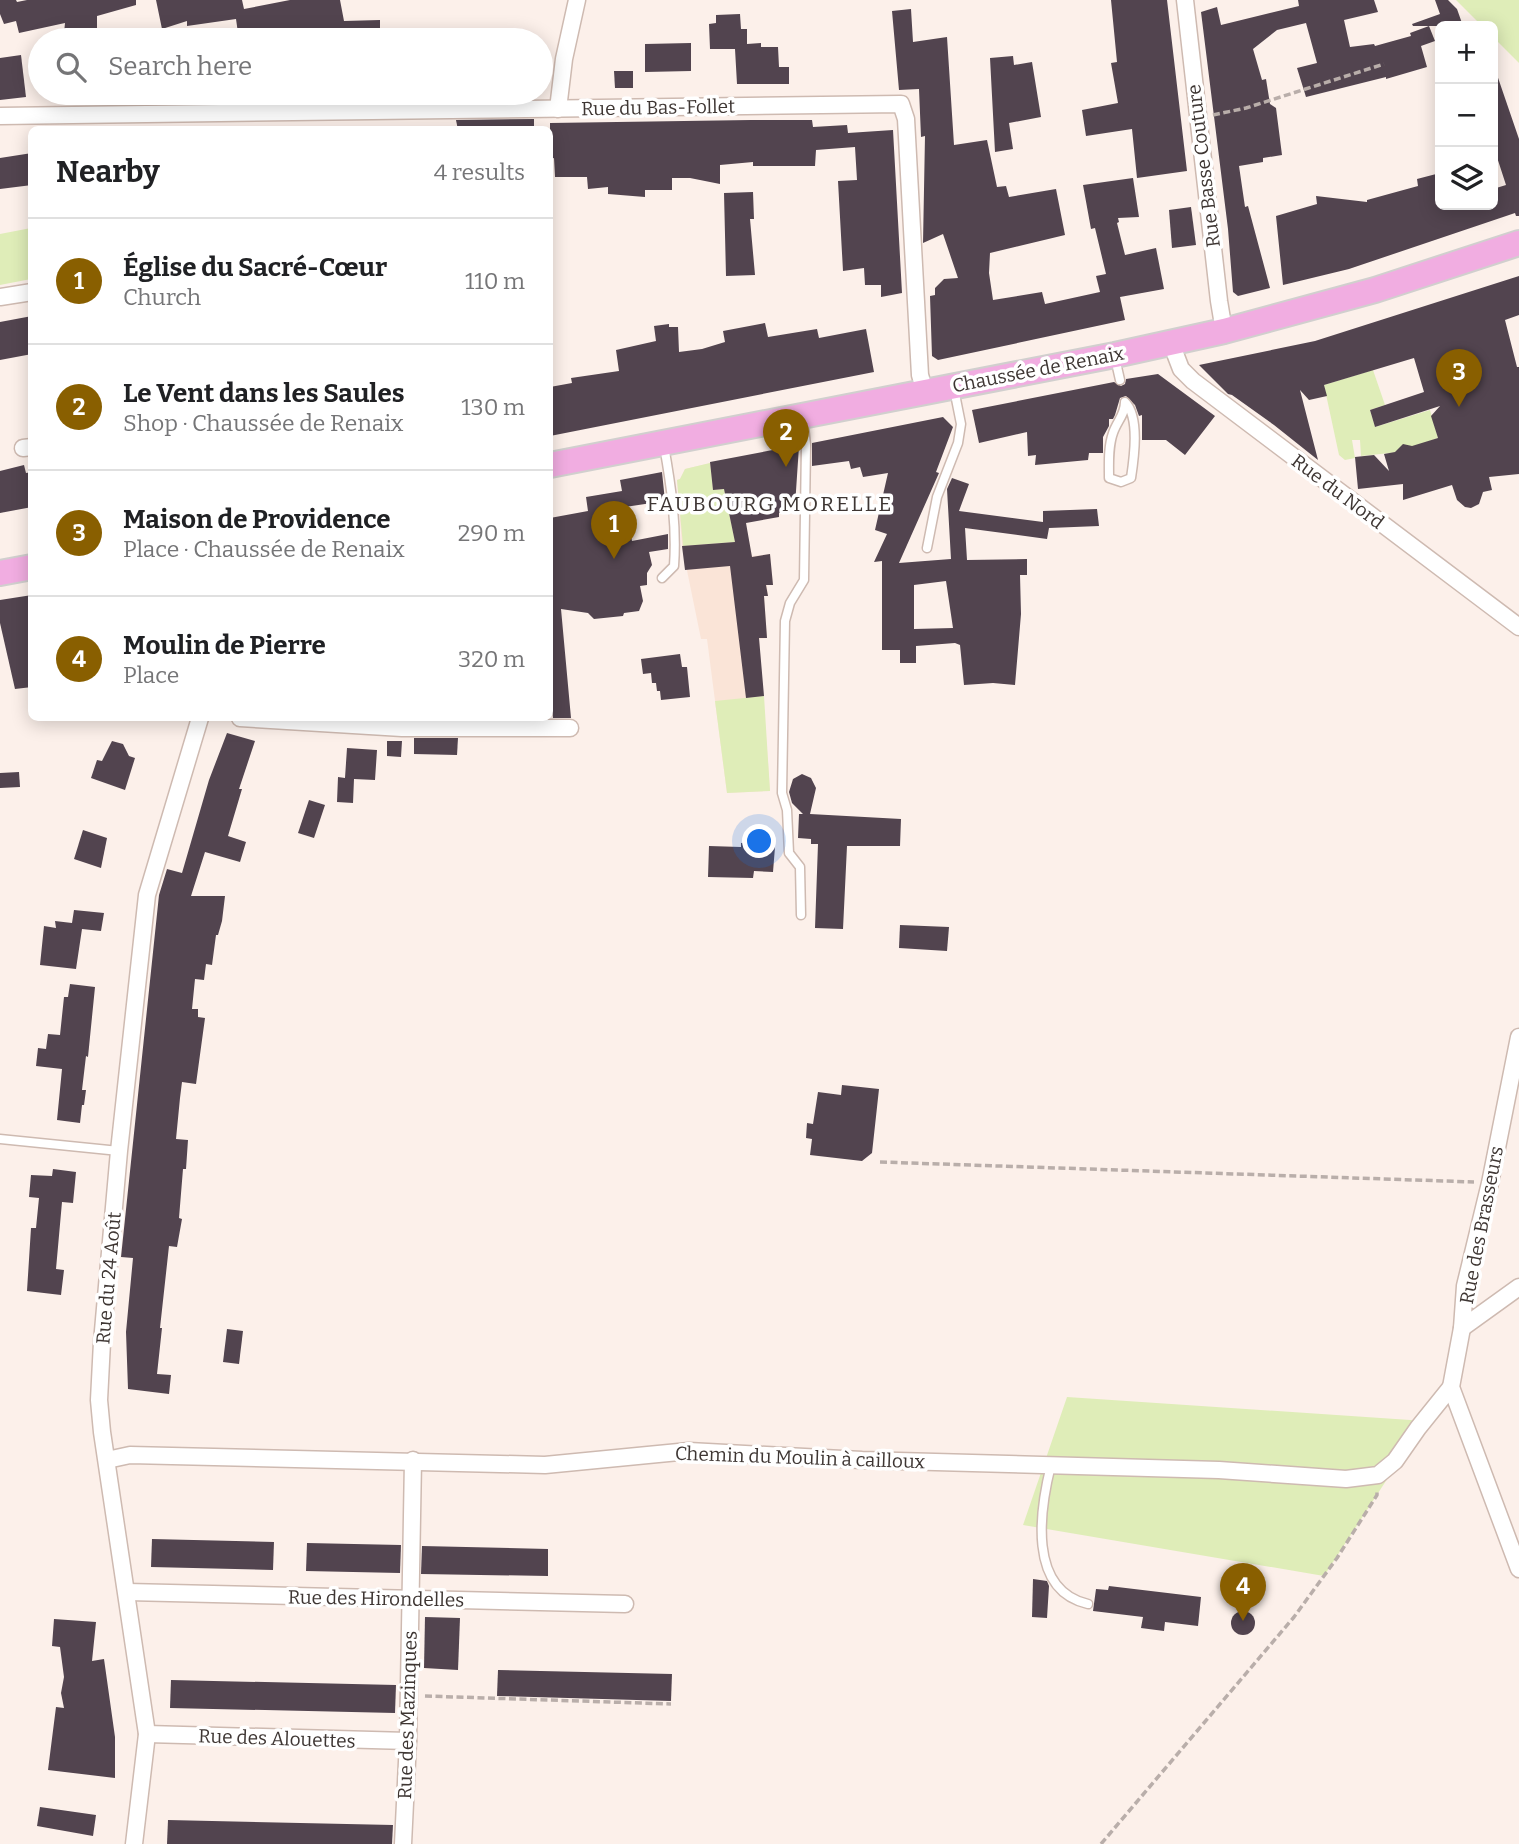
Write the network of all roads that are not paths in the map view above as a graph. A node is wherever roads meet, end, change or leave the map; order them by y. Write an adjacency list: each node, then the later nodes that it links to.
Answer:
1 (577, 0): 3 (street)
2 (1185, 0): 9 (street, Rue Basse Couture)
3 (558, 109): 5 (street, Rue du Bas-Follet); 14 (street, Rue du Bas-Follet)
4 (0, 116): 5 (street, Rue du Bas-Follet)
5 (177, 122)
6 (1519, 243): 9 (main road, Chaussée de Renaix)
7 (28, 293): 8 (street)
8 (0, 297)
9 (1224, 331): 10 (main road, Chaussée de Renaix)
10 (1171, 343): 11 (main road, Chaussée de Renaix); 23 (street, Rue du Nord)
11 (1115, 355): 12 (lane); 13 (main road, Chaussée de Renaix)
12 (1120, 380)
13 (954, 386): 14 (main road, Chaussée de Renaix); 19 (lane)
14 (925, 392): 16 (main road, Chaussée de Renaix)
15 (1125, 402): 15 (lane)
16 (803, 415): 17 (main road, Chaussée de Renaix); 27 (lane)
17 (663, 443): 18 (main road, Chaussée de Renaix); 22 (lane)
18 (553, 464)
19 (927, 548)
20 (28, 568): 21 (main road)
21 (0, 573)
22 (662, 578)
23 (1519, 627)
24 (199, 721): 30 (street, Rue du 24 Août)
25 (289, 721): 26 (street)
26 (570, 728)
27 (801, 915)
28 (1519, 1037): 32 (street, Rue des Brasseurs)
29 (0, 1139): 30 (lane)
30 (119, 1151): 34 (street, Rue du 24 Août)
31 (1519, 1287): 32 (street)
32 (1462, 1328): 33 (street, Rue des Brasseurs)
33 (1451, 1387): 36 (street, Chemin du Moulin à cailloux); 37 (street)
34 (107, 1460): 35 (street, Chemin du Moulin à cailloux); 38 (street, Rue du 24 Août)
35 (413, 1460): 36 (street, Chemin du Moulin à cailloux); 39 (street, Rue des Mazinques)
36 (1051, 1464): 41 (lane)
37 (1519, 1569)
38 (127, 1592): 39 (street, Rue des Hirondelles); 42 (street, Rue du 24 Août)
39 (411, 1599): 40 (street, Rue des Hirondelles); 43 (street, Rue des Mazinques)
40 (625, 1604)
41 (1088, 1604)
42 (147, 1734): 43 (street, Rue des Alouettes); 44 (street, Rue du 24 Août)
43 (408, 1741): 45 (street, Rue des Mazinques)
44 (134, 1844)
45 (403, 1844)

